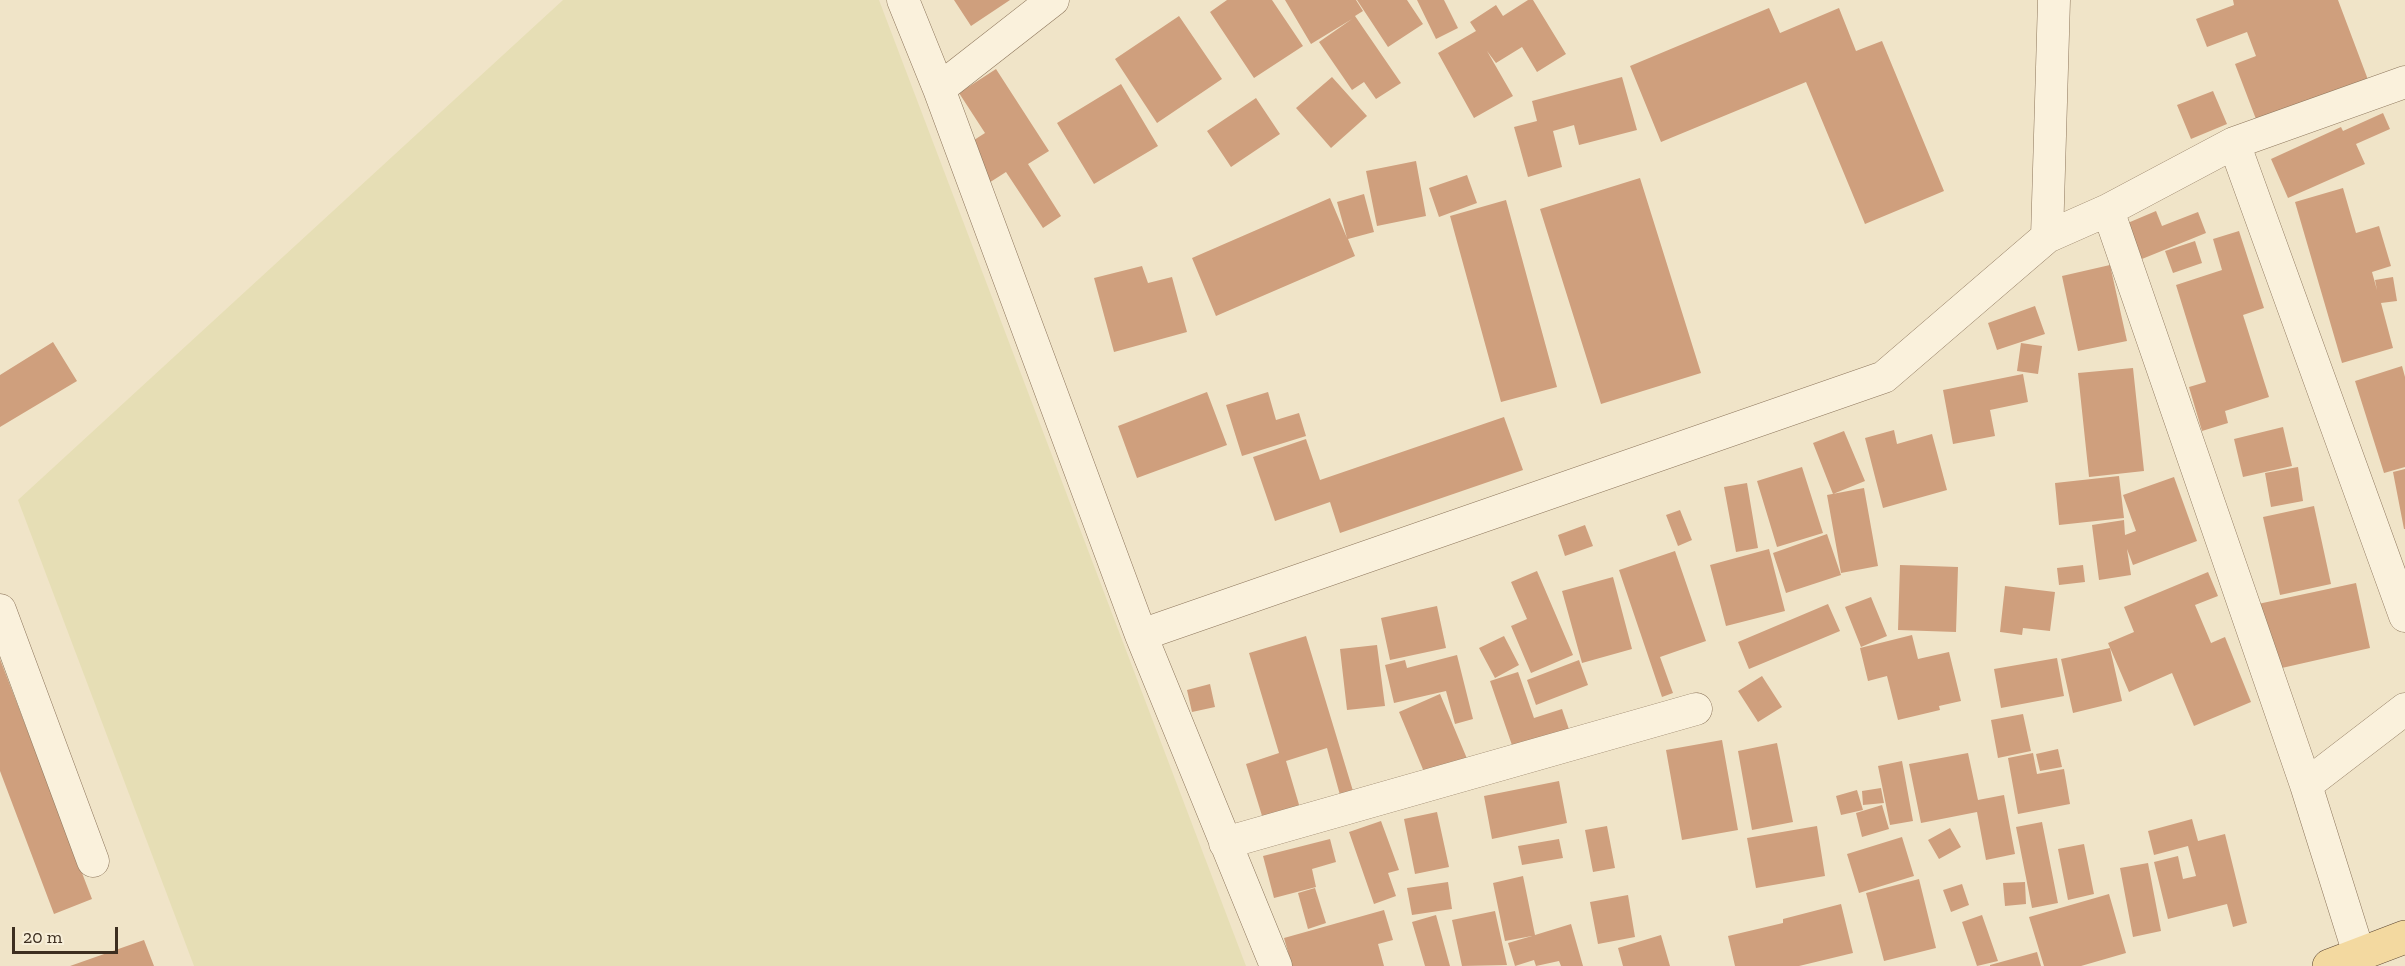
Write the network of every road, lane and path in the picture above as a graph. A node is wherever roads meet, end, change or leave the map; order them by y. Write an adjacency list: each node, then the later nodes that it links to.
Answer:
1 (903, 0): 5 (street)
2 (1053, 0): 5 (street)
3 (2054, 0): 8 (street)
4 (2405, 82): 6 (street)
5 (939, 89): 11 (street)
6 (2234, 144): 7 (street); 10 (street)
7 (2108, 210): 8 (street); 14 (street)
8 (2047, 237): 11 (street)
9 (0, 610): 16 (street)
10 (2405, 616)
11 (1141, 635): 15 (street)
12 (1696, 709): 15 (street)
13 (2405, 709): 14 (street)
14 (2306, 785): 18 (street)
15 (1225, 843): 19 (street)
16 (93, 861)
17 (2405, 937): 18 (main road)
18 (2359, 954): 20 (main road)
19 (1276, 966)
20 (2329, 966)

